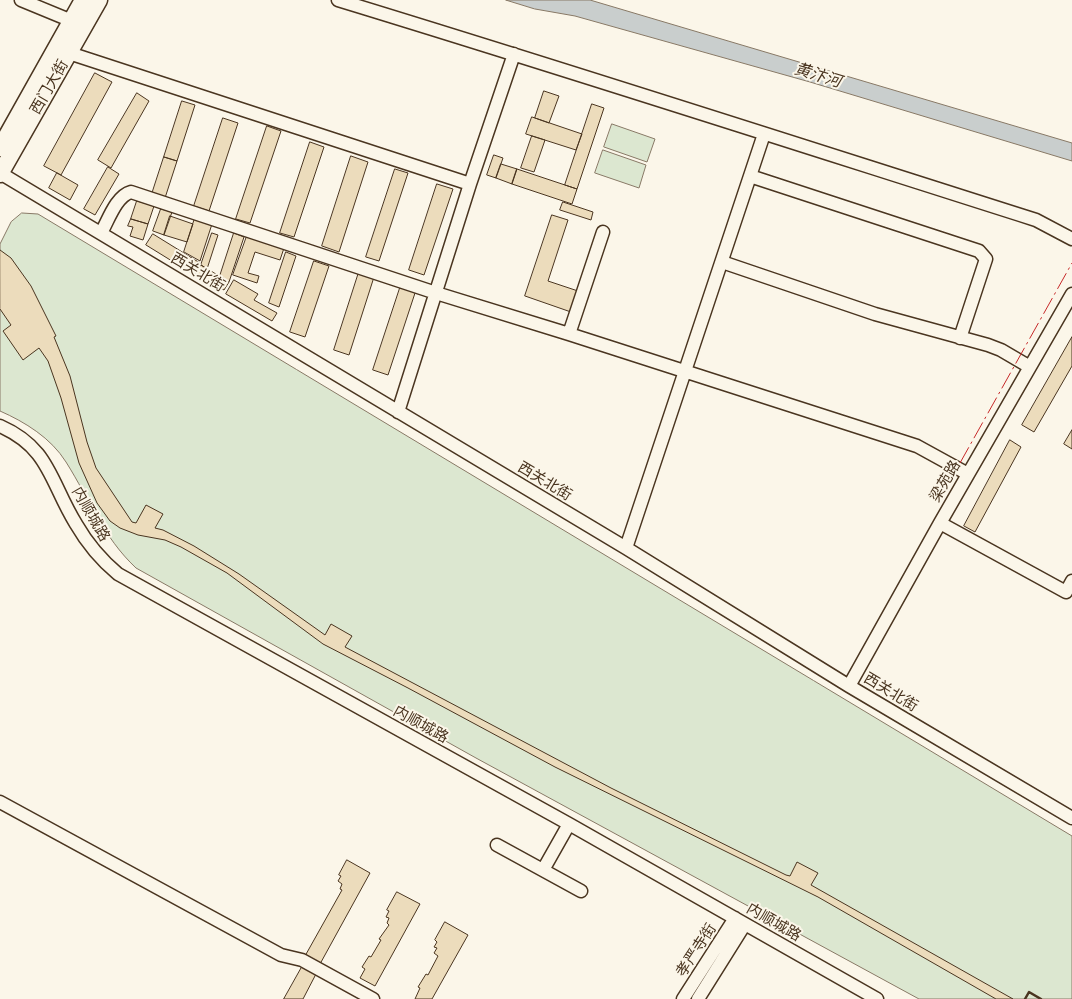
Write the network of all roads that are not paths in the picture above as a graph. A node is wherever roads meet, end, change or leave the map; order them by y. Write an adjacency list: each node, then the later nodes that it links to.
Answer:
1 (21, 0): 5 (street)
2 (83, 0): 5 (main road, 西门大街)
3 (99, 0): 6 (main road, 西门大街)
4 (338, 0): 7 (street)
5 (72, 20): 9 (main road, 西门大街)
6 (69, 53): 10 (main road, 西门大街); 12 (street)
7 (514, 54): 8 (street); 12 (street)
8 (764, 134): 11 (street); 15 (street)
9 (0, 148)
10 (0, 174): 14 (street, 西关北街)
11 (750, 176): 16 (street); 20 (street)
12 (470, 184): 17 (street)
13 (603, 232): 19 (street)
14 (101, 233): 17 (street); 23 (street, 西关北街)
15 (1072, 239)
16 (722, 262): 20 (street); 22 (street)
17 (436, 293): 19 (street); 23 (street)
18 (1072, 294): 21 (street, 梁苑路)
19 (569, 334): 22 (street)
20 (960, 338): 21 (street)
21 (1030, 367): 25 (street, 梁苑路)
22 (685, 371): 25 (street); 27 (street)
23 (398, 412): 27 (street, 西关北街)
24 (0, 426): 32 (street, 内顺城路)
25 (968, 474): 26 (street, 梁苑路)
26 (940, 523): 28 (street); 29 (street, 梁苑路)
27 (626, 548): 29 (street, 西关北街)
28 (1072, 580)
29 (849, 686): 31 (street, 西关北街)
30 (0, 802): 37 (street)
31 (1072, 818)
32 (569, 824): 34 (street); 36 (street, 内顺城路)
33 (497, 845): 34 (street)
34 (543, 870): 35 (street)
35 (581, 891)
36 (740, 921): 38 (street, 孝严寺街); 39 (street, 孝严寺街); 40 (street, 内顺城路)
37 (373, 999)
38 (683, 999)
39 (698, 999)
40 (877, 999)

